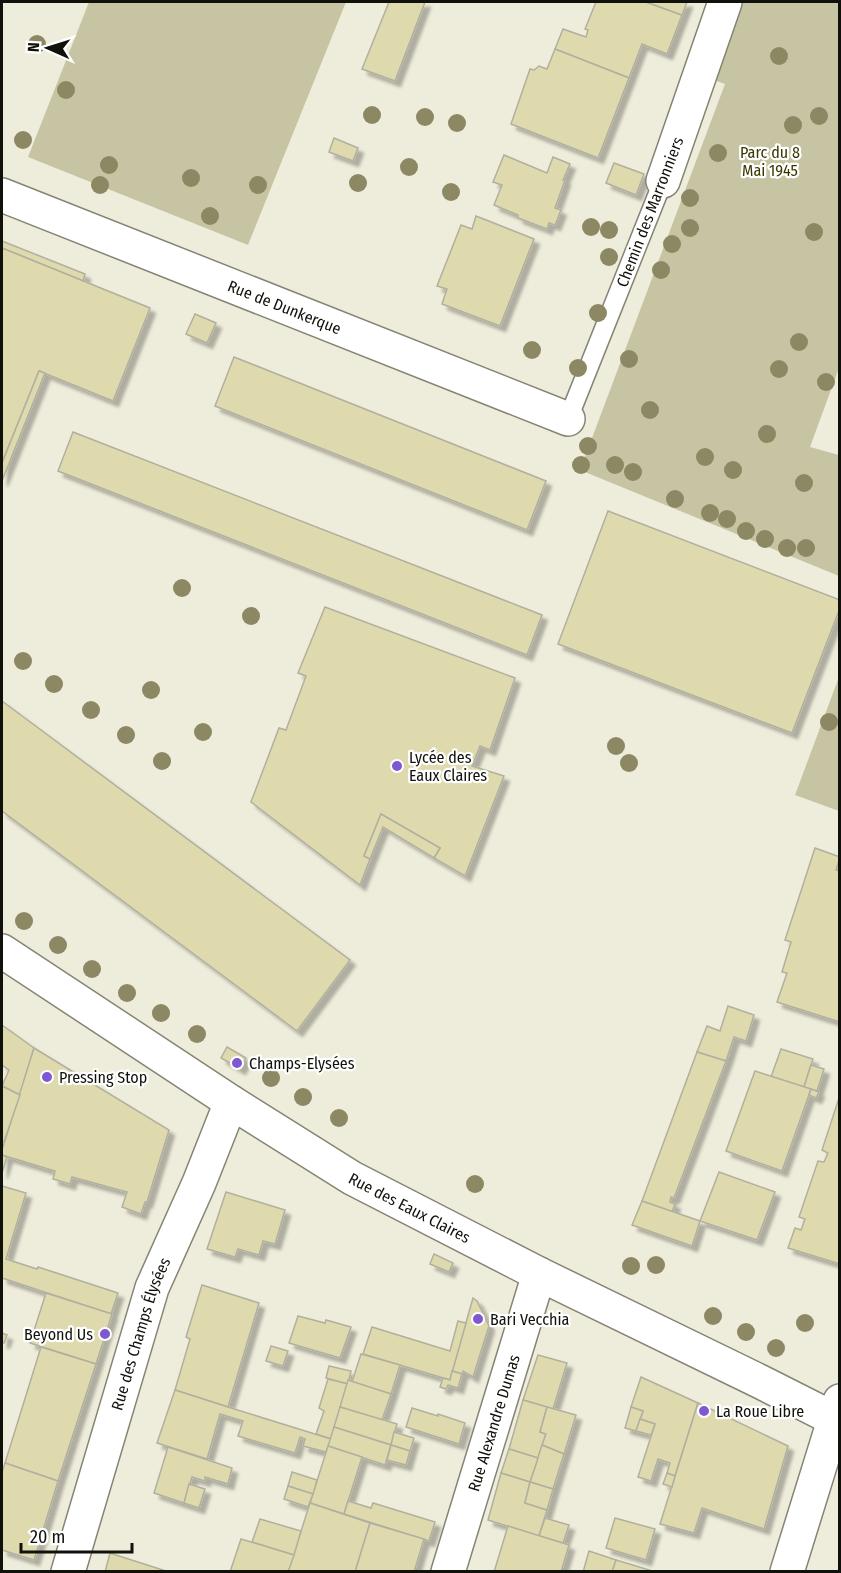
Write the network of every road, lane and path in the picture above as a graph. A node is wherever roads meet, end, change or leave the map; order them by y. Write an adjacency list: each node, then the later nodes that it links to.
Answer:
1 (725, 2): 2 (street, Chemin des Marronniers)
2 (663, 181): 4 (lane, Chemin des Marronniers)
3 (2, 195): 4 (street, Rue de Dunkerque)
4 (568, 419)
5 (2, 951): 6 (street, Rue des Eaux Claires)
6 (231, 1102): 7 (street, Rue des Eaux Claires); 9 (street, Rue des Champs Élysées)
7 (539, 1274): 8 (street, Rue des Eaux Claires); 10 (street, Rue Alexandre Dumas)
8 (838, 1414): 11 (street)
9 (68, 1572)
10 (448, 1572)
11 (787, 1572)

